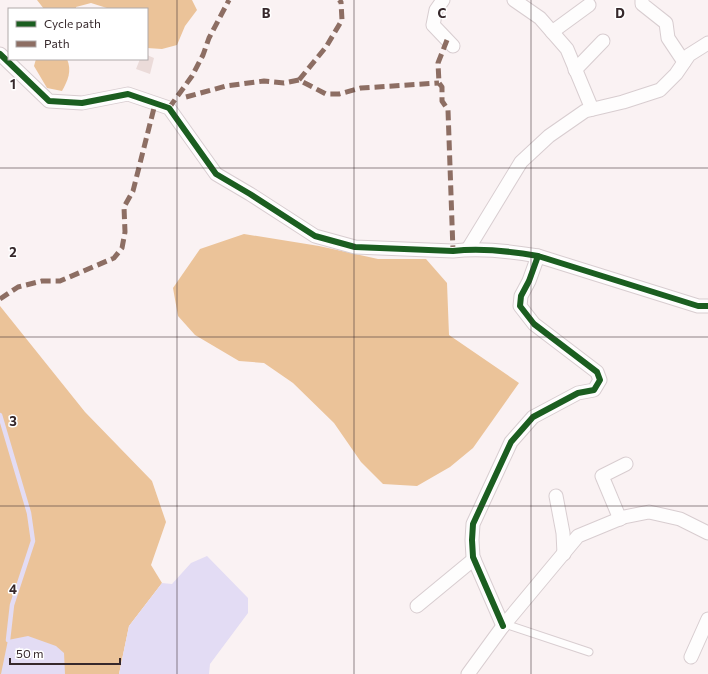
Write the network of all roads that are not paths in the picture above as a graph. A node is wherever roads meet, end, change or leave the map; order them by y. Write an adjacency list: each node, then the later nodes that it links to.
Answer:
1 (444, 0): 8 (street)
2 (514, 0): 5 (street)
3 (642, 0): 10 (street)
4 (589, 6): 5 (street)
5 (552, 32): 11 (street)
6 (603, 41): 11 (street)
7 (708, 43): 10 (street)
8 (453, 46)
9 (0, 54): 13 (street)
10 (684, 62): 12 (street)
11 (575, 70): 12 (street)
12 (592, 109): 13 (street)
13 (468, 249): 14 (street)
14 (538, 256): 15 (street); 21 (street)
15 (708, 306)
16 (626, 464): 18 (street)
17 (556, 496): 20 (street)
18 (620, 519): 19 (street); 20 (street)
19 (708, 533)
20 (564, 554): 24 (street)
21 (474, 559): 22 (street); 24 (street)
22 (416, 606)
23 (708, 618): 26 (street)
24 (504, 625): 25 (lane); 27 (street)
25 (589, 652)
26 (691, 657)
27 (468, 674)

